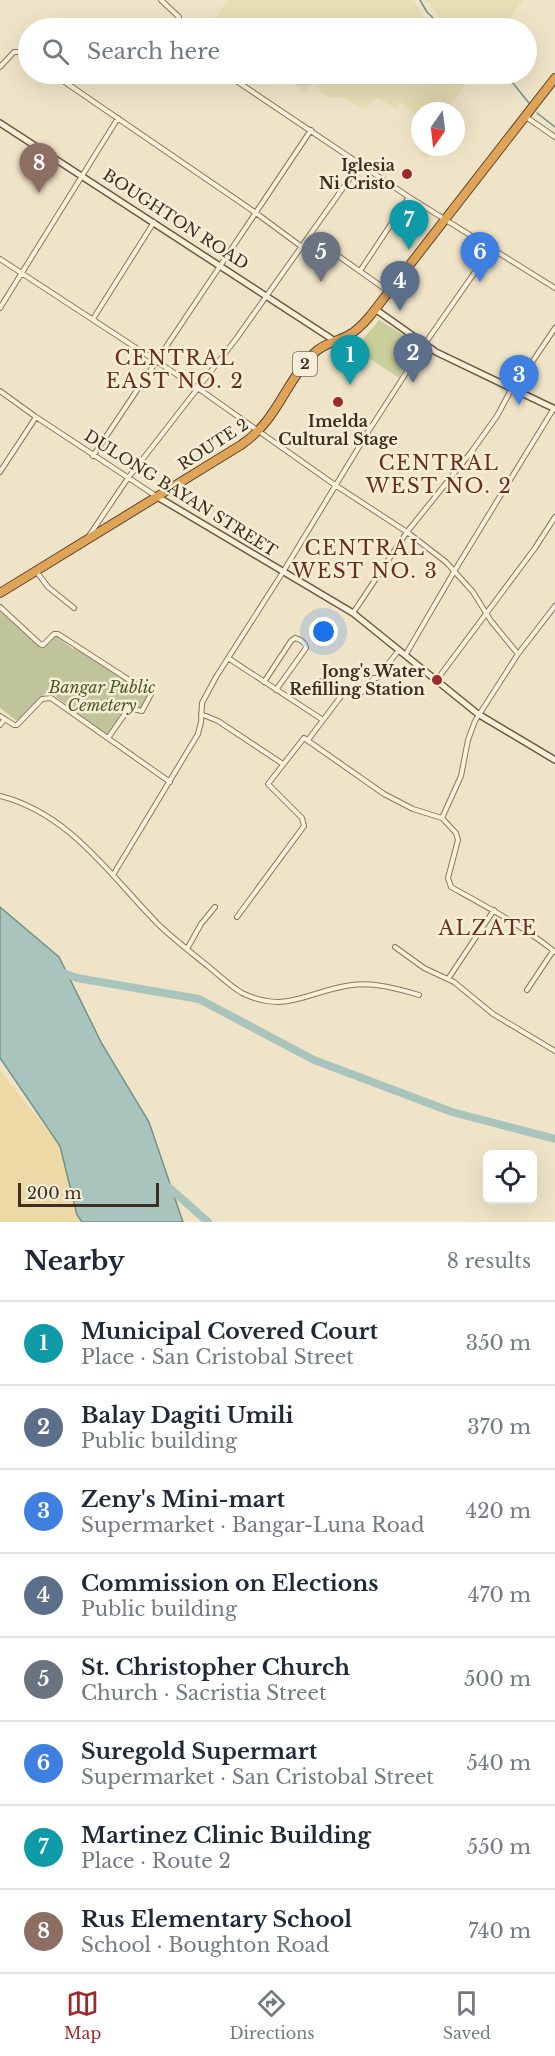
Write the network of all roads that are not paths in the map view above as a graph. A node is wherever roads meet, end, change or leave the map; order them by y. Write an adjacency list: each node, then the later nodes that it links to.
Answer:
1 (161, 0): 2 (street)
2 (179, 18)
3 (18, 52): 4 (street)
4 (0, 67)
5 (555, 78): 8 (highway, ROUTE 2 / 2)
6 (68, 84): 9 (street)
7 (241, 84): 11 (street)
8 (526, 116): 12 (street); 17 (highway, ROUTE 2 / 2)
9 (118, 118): 14 (street); 16 (street)
10 (0, 123): 14 (main road, BOUGHTON ROAD)
11 (311, 130): 13 (street); 16 (street)
12 (555, 137)
13 (360, 164): 15 (street); 19 (street)
14 (82, 174): 18 (main road, BOUGHTON ROAD); 25 (street)
15 (409, 197): 17 (street); 24 (street)
16 (256, 213): 20 (street); 23 (street)
17 (444, 220): 21 (street); 27 (highway, ROUTE 2 / 2)
18 (155, 222): 23 (main road, BOUGHTON ROAD); 31 (street)
19 (310, 236): 20 (street); 24 (street)
20 (302, 247): 28 (street)
21 (491, 249): 26 (street); 34 (street)
22 (0, 259): 25 (street)
23 (222, 265): 28 (main road, BOUGHTON ROAD); 35 (street)
24 (360, 271): 27 (street)
25 (21, 272): 29 (street); 31 (street)
26 (555, 288)
27 (388, 291): 30 (highway, ROUTE 2 / 2)
28 (267, 295): 33 (main road, BOUGHTON ROAD); 36 (street)
29 (0, 308)
30 (375, 309): 33 (highway, ROUTE 2 / 2); 34 (main road)
31 (93, 319): 35 (street)
32 (555, 328): 37 (street)
33 (335, 341): 41 (highway, ROUTE 2 / 2)
34 (424, 345): 37 (main road); 45 (street)
35 (155, 361): 36 (street); 42 (street)
36 (199, 389): 41 (street); 44 (street)
37 (513, 389): 39 (main road); 48 (street)
38 (0, 391): 40 (street, DULONG BAYAN STREET)
39 (555, 408): 51 (street)
40 (36, 417): 42 (street, DULONG BAYAN STREET); 43 (street)
41 (259, 432): 45 (street); 46 (highway, ROUTE 2 / 2)
42 (93, 456): 44 (street, DULONG BAYAN STREET)
43 (0, 472)
44 (128, 478): 46 (street, DULONG BAYAN STREET); 49 (street)
45 (335, 485): 48 (street); 52 (street)
46 (156, 496): 49 (highway, ROUTE 2 / 2); 52 (main road, DULONG BAYAN STREET)
47 (555, 517): 58 (street)
48 (407, 532): 51 (street); 57 (street)
49 (87, 538): 50 (highway, ROUTE 2 / 2)
50 (36, 570): 53 (highway, ROUTE 2 / 2); 56 (street)
51 (455, 570): 58 (street); 60 (street)
52 (283, 572): 57 (main road, DULONG BAYAN STREET); 62 (street)
53 (0, 593)
54 (555, 606): 61 (street)
55 (0, 608): 71 (street)
56 (74, 608)
57 (353, 614): 59 (main road, DULONG BAYAN STREET)
58 (486, 614): 61 (street); 64 (street)
59 (399, 649): 60 (main road, DULONG BAYAN STREET); 69 (street)
60 (406, 654): 64 (main road, DULONG BAYAN STREET)
61 (518, 654): 67 (street)
62 (228, 658): 63 (street); 66 (street)
63 (264, 682): 65 (street); 65 (street)
64 (436, 682): 67 (main road, DULONG BAYAN STREET)
65 (276, 690): 69 (street)
66 (201, 714): 74 (street); 75 (street)
67 (478, 714): 73 (main road, DULONG BAYAN STREET); 77 (street)
68 (2, 718): 70 (street); 71 (street)
69 (322, 720): 72 (street)
70 (0, 725)
71 (108, 738): 75 (street)
72 (308, 740): 74 (street); 77 (street)
73 (555, 760)
74 (283, 764): 81 (street)
75 (170, 782): 78 (street)
76 (0, 796): 78 (street)
77 (442, 818): 80 (street)
78 (113, 875): 83 (street)
79 (214, 907): 83 (street)
80 (494, 910): 84 (street); 85 (street)
81 (237, 917)
82 (396, 947): 85 (street)
83 (187, 949): 87 (street)
84 (554, 951): 86 (street)
85 (448, 979): 88 (street)
86 (527, 990)
87 (419, 995)
88 (555, 1051)

